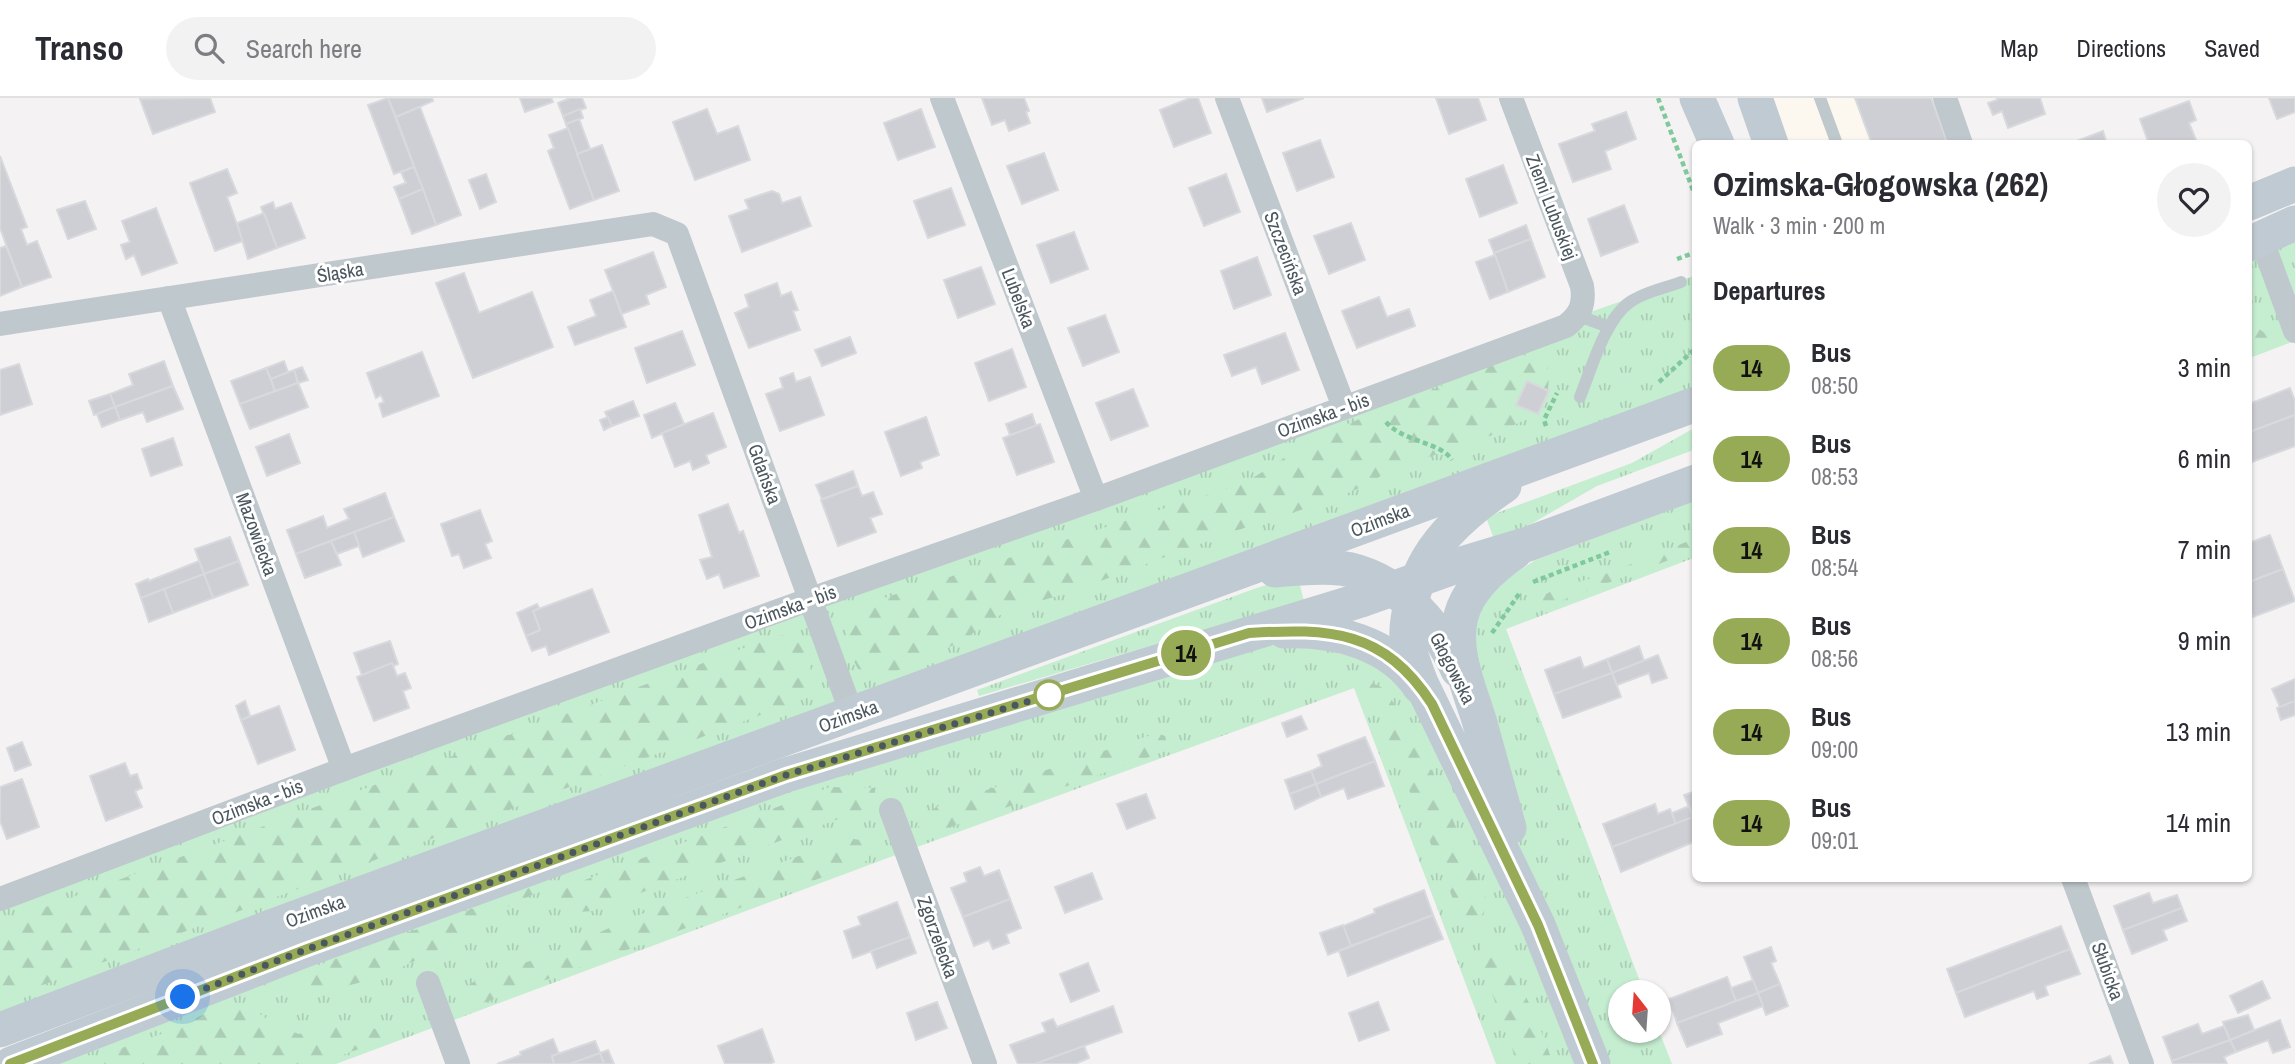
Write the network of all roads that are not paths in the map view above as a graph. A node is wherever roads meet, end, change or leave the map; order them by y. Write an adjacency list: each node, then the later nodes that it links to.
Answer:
1 (943, 98): 28 (street, Lubelska)
2 (1227, 98): 25 (street, Szczecińska)
3 (1511, 98): 19 (street, Ziemi Lubuskiej)
4 (1697, 98): 8 (main road)
5 (1755, 98): 9 (main road)
6 (1820, 98): 10 (lane)
7 (1945, 98): 11 (street)
8 (1715, 140)
9 (1770, 140)
10 (1836, 140)
11 (1960, 140)
12 (2295, 184): 13 (main road)
13 (2252, 202)
14 (2295, 223): 16 (main road)
15 (677, 234): 18 (street, Śląska); 32 (street, Gdańska)
16 (2255, 241): 22 (street)
17 (1681, 282): 21 (lane)
18 (169, 298): 20 (street, Śląska); 37 (street, Mazowiecka)
19 (1579, 316): 21 (lane); 25 (street, Ozimska - bis)
20 (0, 324)
21 (1609, 327): 23 (lane)
22 (2295, 331)
23 (1580, 397)
24 (1687, 405): 26 (main road, Ozimska)
25 (1344, 407): 28 (street, Ozimska - bis)
26 (1602, 438): 30 (main road, Ozimska); 31 (main road)
27 (1692, 483): 29 (main road, Ozimska)
28 (1096, 499): 32 (street, Ozimska - bis)
29 (1528, 544): 31 (main road, Ozimska); 36 (main road, Głogowska)
30 (1214, 581): 31 (main road); 35 (main road, Ozimska)
31 (1407, 591): 33 (main road, Ozimska); 34 (main road, Głogowska); 36 (main road, Głogowska)
32 (811, 599): 35 (street, Gdańska); 37 (street, Ozimska - bis)
33 (1249, 633): 34 (main road, Głogowska); 44 (main road, Ozimska)
34 (1432, 704): 41 (main road, Głogowska)
35 (852, 714): 43 (main road, Ozimska)
36 (1479, 719): 41 (main road, Głogowska)
37 (344, 769): 40 (street, Ozimska - bis)
38 (891, 810): 46 (street, Zgorzelecka)
39 (2074, 882): 48 (street, Słubicka)
40 (0, 899)
41 (1538, 925): 47 (main road, Głogowska)
42 (428, 984): 45 (street)
43 (0, 1030)
44 (11, 1064)
45 (458, 1064)
46 (985, 1064)
47 (1592, 1064)
48 (2142, 1064)

